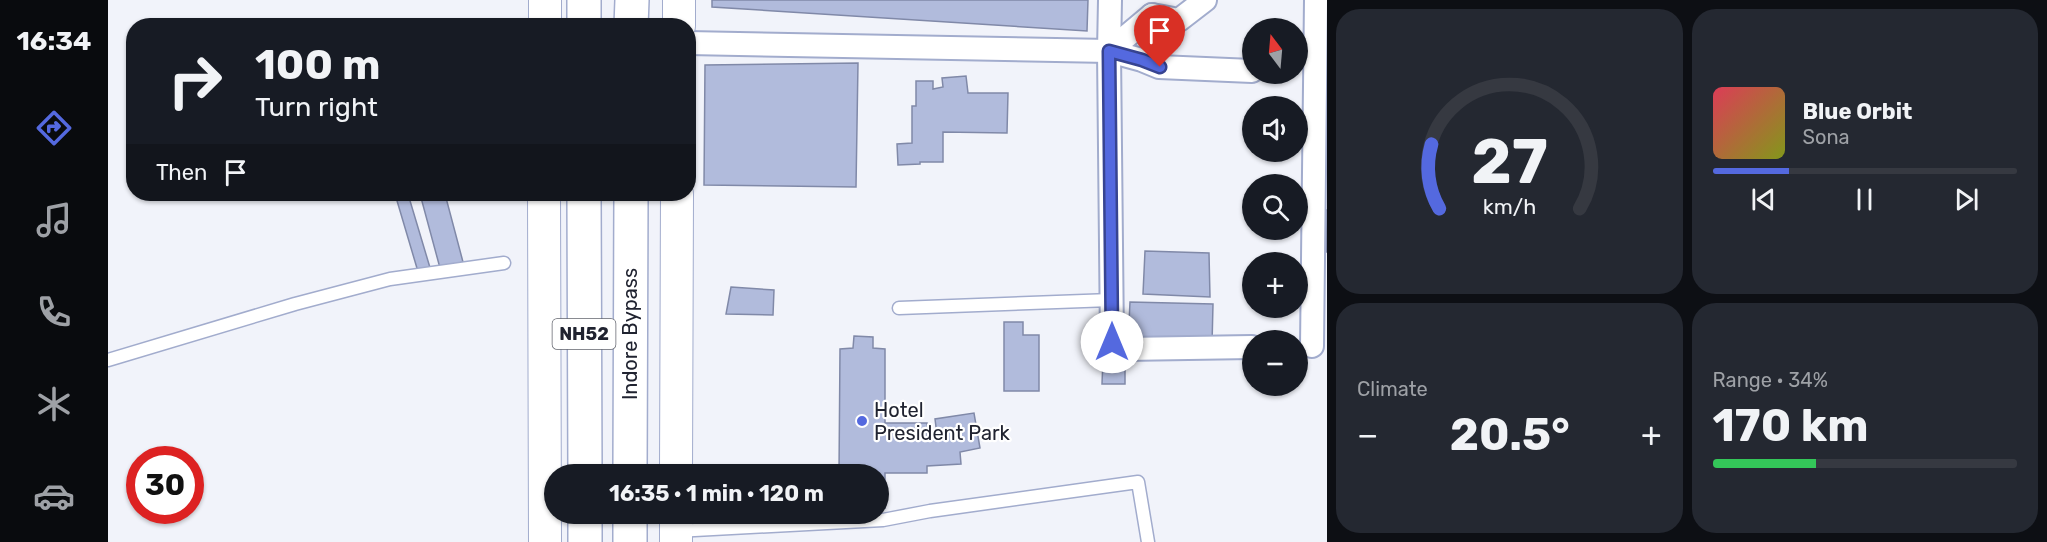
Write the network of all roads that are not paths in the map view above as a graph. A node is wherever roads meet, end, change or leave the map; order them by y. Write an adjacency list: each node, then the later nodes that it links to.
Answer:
1 (545, 0): 9 (street)
2 (584, 0): 10 (highway)
3 (632, 0): 11 (highway)
4 (679, 0): 12 (street)
5 (1110, 0): 14 (street)
6 (1204, 0): 8 (street)
7 (1316, 0): 15 (street)
8 (1152, 7): 14 (street)
9 (545, 18)
10 (584, 18)
11 (632, 18)
12 (679, 18)
13 (696, 42): 14 (street)
14 (1109, 51): 16 (street); 23 (street)
15 (1308, 65)
16 (1242, 71)
17 (1307, 84): 25 (street)
18 (544, 201): 34 (street)
19 (584, 201): 28 (highway, NH52)
20 (631, 201): 29 (highway, Indore Bypass / NH52)
21 (677, 201): 30 (street)
22 (504, 263): 27 (lane)
23 (1111, 300): 24 (lane); 26 (street)
24 (899, 308)
25 (1312, 346)
26 (1242, 347)
27 (108, 360)
28 (585, 464)
29 (630, 464)
30 (676, 464)
31 (585, 524): 35 (highway)
32 (630, 524): 36 (highway)
33 (676, 528): 37 (lane)
34 (544, 542)
35 (585, 542)
36 (630, 542)
37 (1148, 542)

